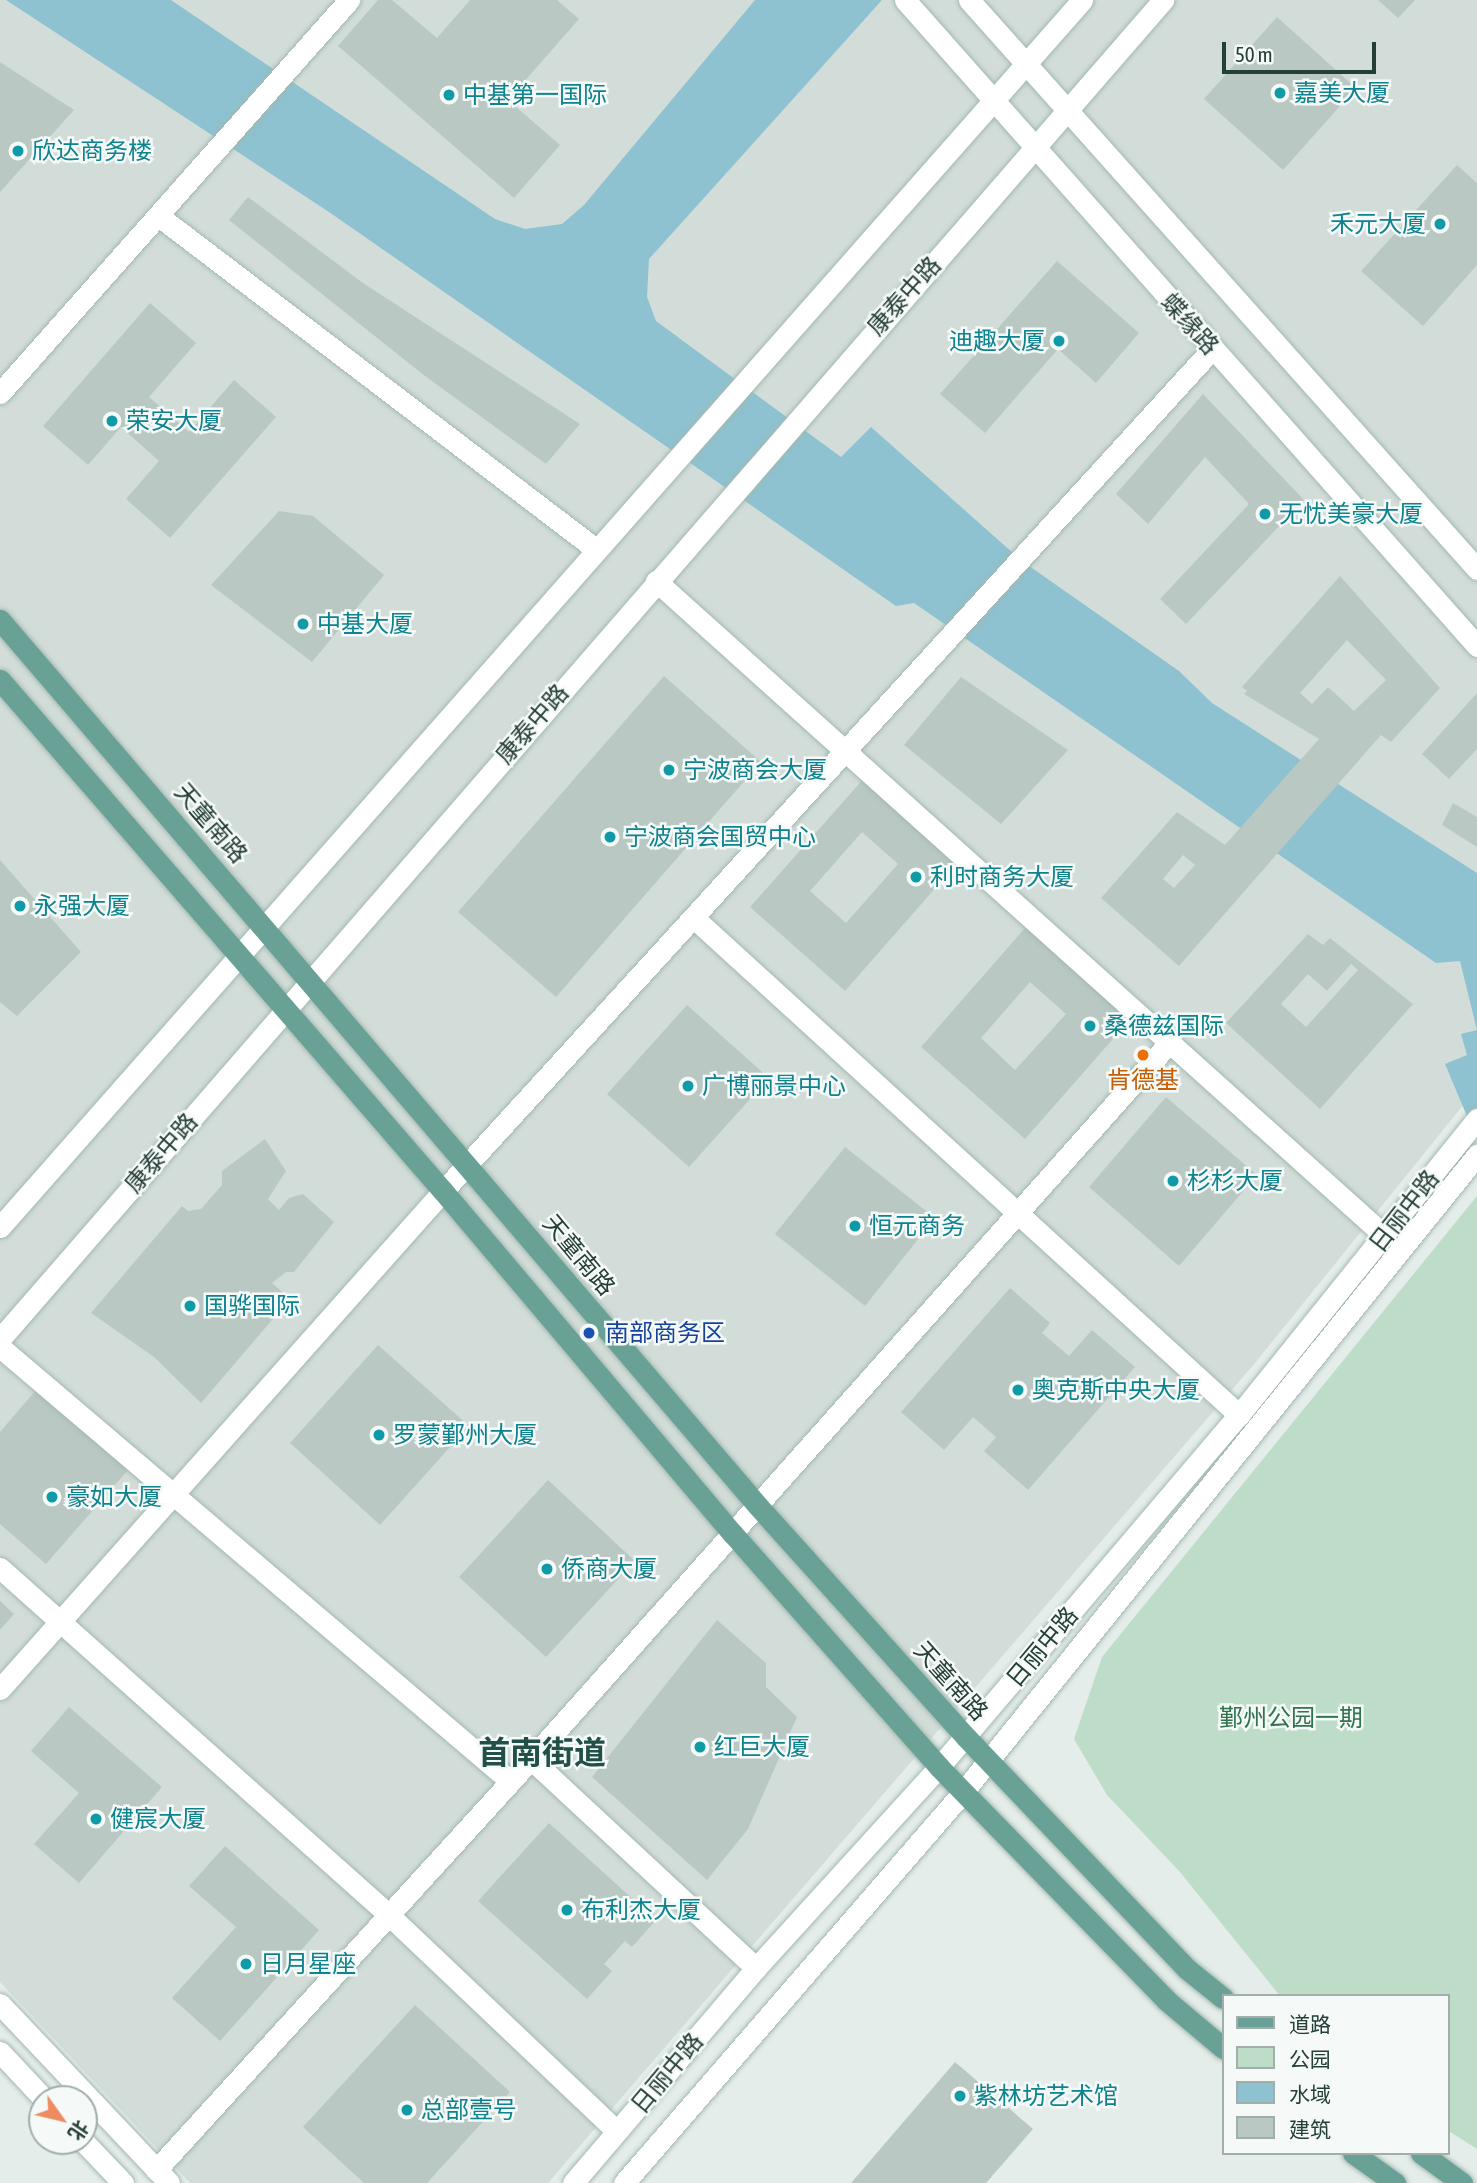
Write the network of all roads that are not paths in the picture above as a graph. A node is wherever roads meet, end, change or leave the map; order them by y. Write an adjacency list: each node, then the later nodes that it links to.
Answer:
1 (349, 0): 10 (street)
2 (905, 0): 7 (street, 蝶缘路)
3 (969, 0): 6 (street, 蝶缘路)
4 (1082, 0): 6 (street)
5 (1163, 0): 8 (street, 康泰中路)
6 (1026, 64): 7 (street); 8 (street, 蝶缘路)
7 (992, 103): 9 (street, 蝶缘路); 13 (street)
8 (1067, 111): 9 (street, 康泰中路); 14 (street, 蝶缘路)
9 (1034, 150): 11 (street, 蝶缘路); 15 (street, 康泰中路)
10 (160, 217): 12 (street); 13 (street)
11 (1212, 349): 17 (street, 蝶缘路); 19 (street)
12 (0, 393)
13 (597, 550): 21 (street)
14 (1477, 569)
15 (656, 581): 19 (street); 23 (street, 康泰中路)
16 (0, 620): 21 (main road, 天童南路)
17 (1477, 646)
18 (0, 680): 22 (main road)
19 (845, 754): 20 (street); 25 (street)
20 (694, 918): 28 (street); 30 (street)
21 (266, 926): 22 (street); 23 (main road, 天童南路)
22 (239, 957): 24 (main road); 31 (street)
23 (311, 980): 24 (street, 康泰中路); 28 (main road, 天童南路)
24 (285, 1010): 29 (main road); 33 (street, 康泰中路)
25 (1169, 1043): 30 (street); 32 (street)
26 (1472, 1125): 32 (street, 日丽中路)
27 (1477, 1155): 44 (street, 日丽中路)
28 (468, 1164): 29 (street); 37 (main road, 天童南路)
29 (443, 1191): 36 (street); 38 (main road)
30 (1018, 1213): 35 (street); 37 (street)
31 (0, 1227)
32 (1385, 1236): 35 (street, 日丽中路)
33 (0, 1339)
34 (0, 1347): 36 (street)
35 (1239, 1415): 42 (street, 日丽中路)
36 (173, 1494): 40 (street); 46 (street)
37 (758, 1506): 38 (street); 42 (main road, 天童南路)
38 (733, 1534): 43 (street); 45 (main road)
39 (0, 1567): 40 (street)
40 (61, 1620): 41 (street); 48 (street)
41 (0, 1689)
42 (966, 1737): 44 (main road, 天童南路); 45 (street, 日丽中路)
43 (531, 1759): 46 (street); 49 (street)
44 (988, 1760): 47 (street, 日丽中路); 50 (main road, 天童南路)
45 (939, 1767): 47 (main road); 49 (street, 日丽中路)
46 (509, 1780): 48 (street)
47 (963, 1792): 52 (main road); 62 (street, 日丽中路)
48 (388, 1914): 55 (street); 59 (street)
49 (756, 1968): 55 (street, 日丽中路)
50 (1222, 1997)
51 (0, 2004): 59 (street)
52 (1222, 2048)
53 (0, 2052): 54 (street)
54 (31, 2085)
55 (617, 2132): 61 (street, 日丽中路)
56 (96, 2155): 60 (street)
57 (1356, 2155): 63 (main road)
58 (1423, 2155): 64 (main road)
59 (162, 2176)
60 (123, 2183)
61 (573, 2183)
62 (624, 2183)
63 (1395, 2183)
64 (1462, 2183)

